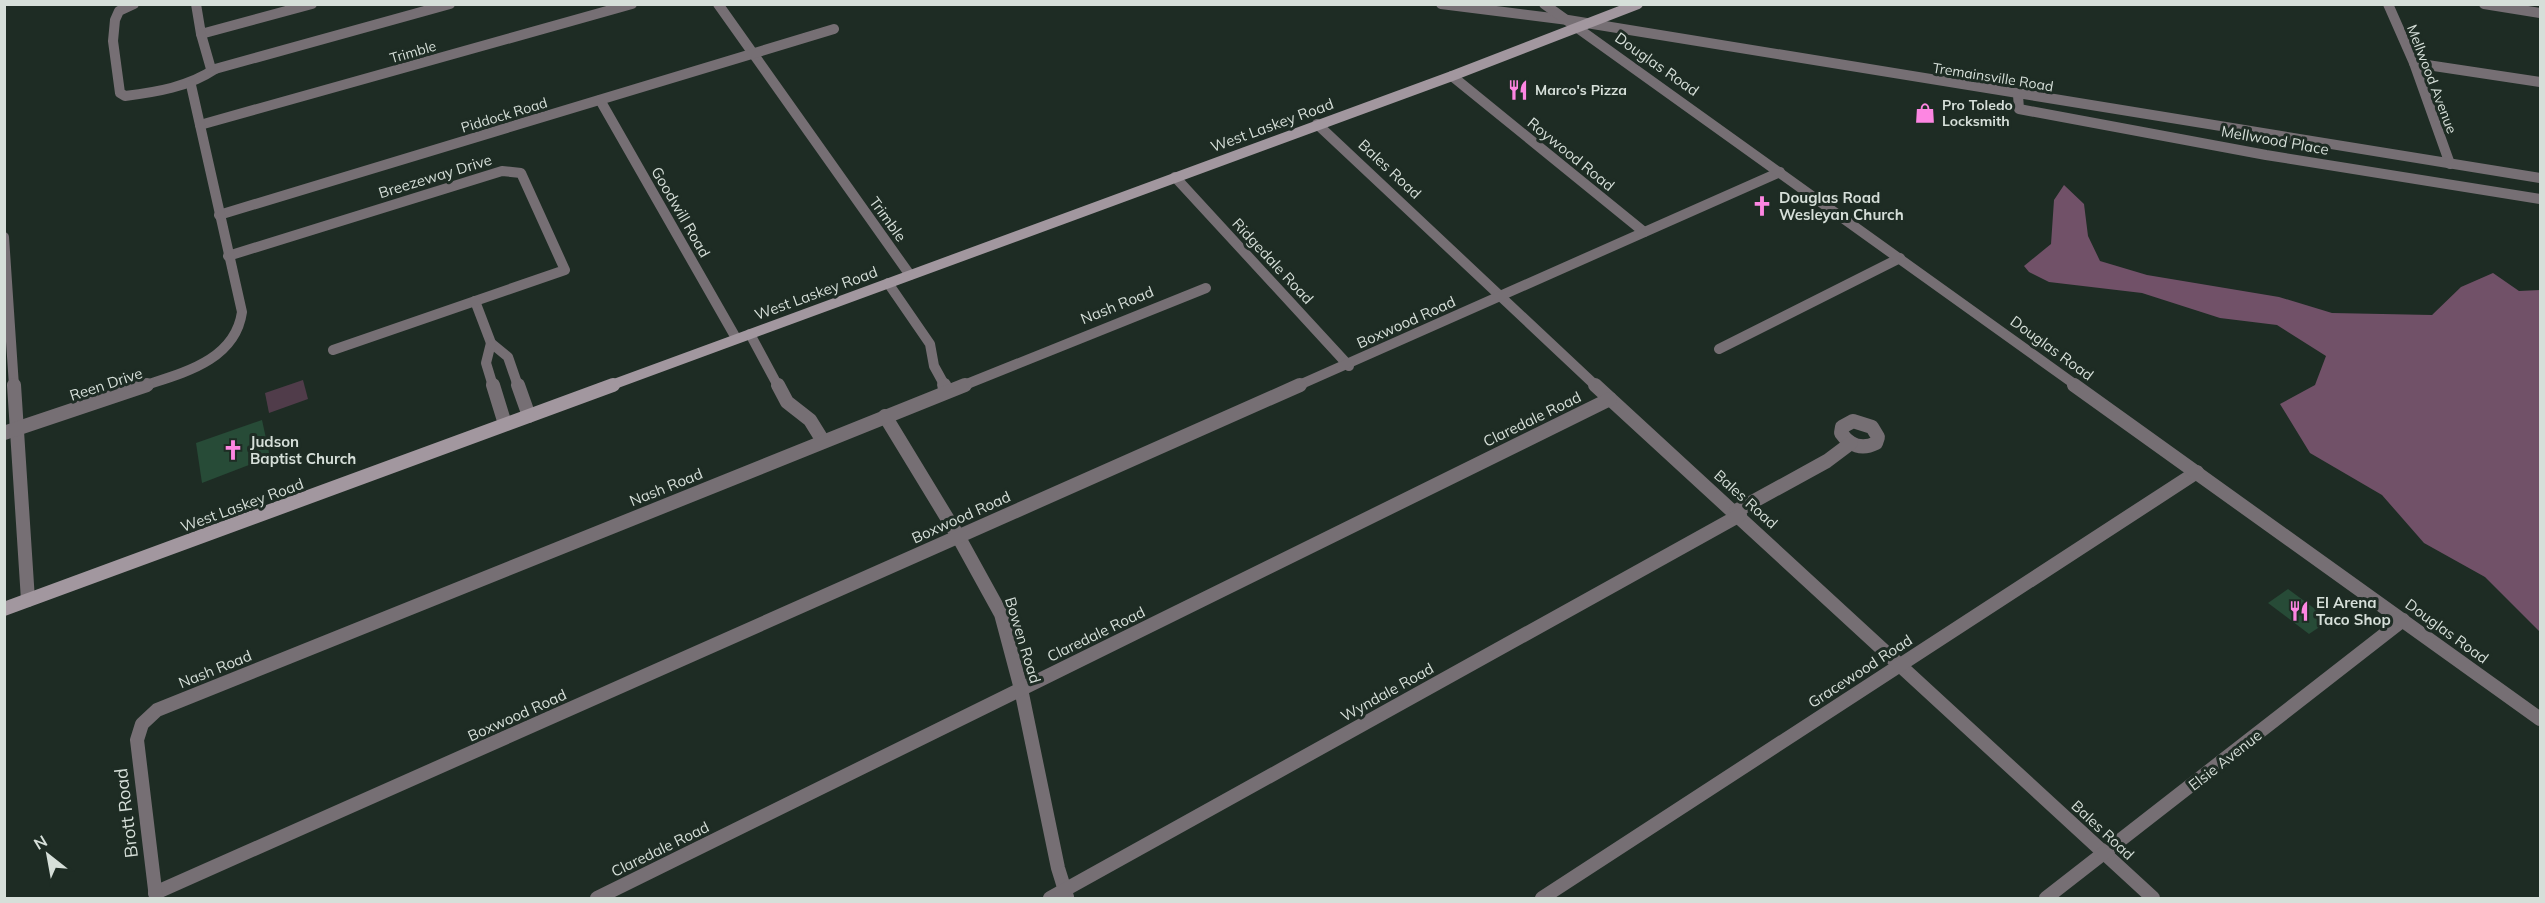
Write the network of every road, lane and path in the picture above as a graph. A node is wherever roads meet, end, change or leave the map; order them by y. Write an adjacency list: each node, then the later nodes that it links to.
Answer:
1 (196, 4): 16 (street)
2 (312, 4): 16 (street)
3 (450, 4): 19 (street)
4 (632, 4): 26 (street, Trimble)
5 (718, 4): 17 (street, Trimble)
6 (1441, 4): 13 (street, Tremainsville Road)
7 (1544, 4): 13 (street)
8 (1638, 4): 14 (main road, West Laskey Road)
9 (2388, 4): 18 (street, Mellwood Avenue)
10 (2484, 4): 12 (street)
11 (133, 5): 19 (street)
12 (2541, 12)
13 (1568, 20): 14 (street, Tremainsville Road)
14 (1583, 27): 20 (main road, West Laskey Road); 23 (street, Tremainsville Road); 28 (street, Douglas Road)
15 (834, 29): 17 (street, Piddock Road)
16 (201, 34): 19 (street)
17 (751, 55): 24 (street, Piddock Road); 37 (street, Trimble)
18 (2414, 63): 21 (street); 27 (street, Mellwood Avenue)
19 (215, 69)
20 (1452, 76): 25 (main road, West Laskey Road); 33 (street, Roywood Road)
21 (2541, 82)
22 (191, 85): 26 (street)
23 (2018, 95): 27 (street, Tremainsville Road); 31 (street, Mellwood Place)
24 (600, 100): 32 (street, Piddock Road); 43 (street, Goodwill Road)
25 (1317, 124): 29 (main road, West Laskey Road); 40 (street, Bales Road)
26 (200, 125): 32 (street)
27 (2450, 164): 30 (street, Tremainsville Road)
28 (1780, 172): 33 (street, Boxwood Road); 36 (street, Douglas Road)
29 (1175, 177): 37 (main road, West Laskey Road); 47 (street, Ridgedale Road)
30 (2541, 178)
31 (2541, 199)
32 (219, 215): 35 (street)
33 (1644, 232): 40 (street, Boxwood Road)
34 (4, 237): 53 (street)
35 (228, 256): 41 (street, Breezeway Drive); 53 (street, Reen Drive)
36 (1900, 258): 45 (street); 56 (street, Douglas Road)
37 (910, 275): 38 (main road, West Laskey Road)
38 (888, 283): 42 (main road, West Laskey Road); 48 (street)
39 (1206, 288): 48 (street, Nash Road)
40 (1503, 296): 47 (street, Boxwood Road); 49 (street, Bales Road)
41 (476, 301): 44 (street); 46 (street, Breezeway Drive)
42 (750, 334): 43 (main road, West Laskey Road); 54 (street)
43 (736, 338): 50 (main road, West Laskey Road)
44 (491, 343): 50 (street); 52 (street)
45 (1719, 349)
46 (333, 350)
47 (1349, 366): 58 (street, Boxwood Road)
48 (947, 391): 51 (street, Nash Road)
49 (1611, 399): 57 (street, Bales Road); 63 (street, Claredale Road)
50 (529, 416): 52 (main road, West Laskey Road)
51 (885, 416): 54 (street, Nash Road); 58 (street, Bowen Road)
52 (505, 424): 59 (main road, West Laskey Road)
53 (10, 431): 59 (street)
54 (823, 441): 65 (street, Nash Road)
55 (1851, 443): 57 (street, Wyndale Road)
56 (2197, 472): 61 (street, Douglas Road); 62 (street, Gracewood Road)
57 (1738, 513): 62 (street, Bales Road); 67 (street, Wyndale Road)
58 (958, 536): 63 (street, Bowen Road); 68 (street, Boxwood Road)
59 (28, 600): 60 (main road, West Laskey Road)
60 (4, 609)
61 (2403, 620): 64 (street, Douglas Road); 66 (street, Elsie Avenue)
62 (1900, 665): 66 (street, Bales Road); 71 (street, Gracewood Road)
63 (1021, 689): 67 (street, Bowen Road); 69 (street, Claredale Road)
64 (2541, 719)
65 (142, 724): 68 (street, Brott Road)
66 (2105, 854): 72 (street, Elsie Avenue); 73 (street, Bales Road)
67 (1066, 894): 70 (street, Wyndale Road)
68 (155, 896)
69 (597, 898)
70 (1050, 898)
71 (1542, 898)
72 (2046, 898)
73 (2153, 898)

